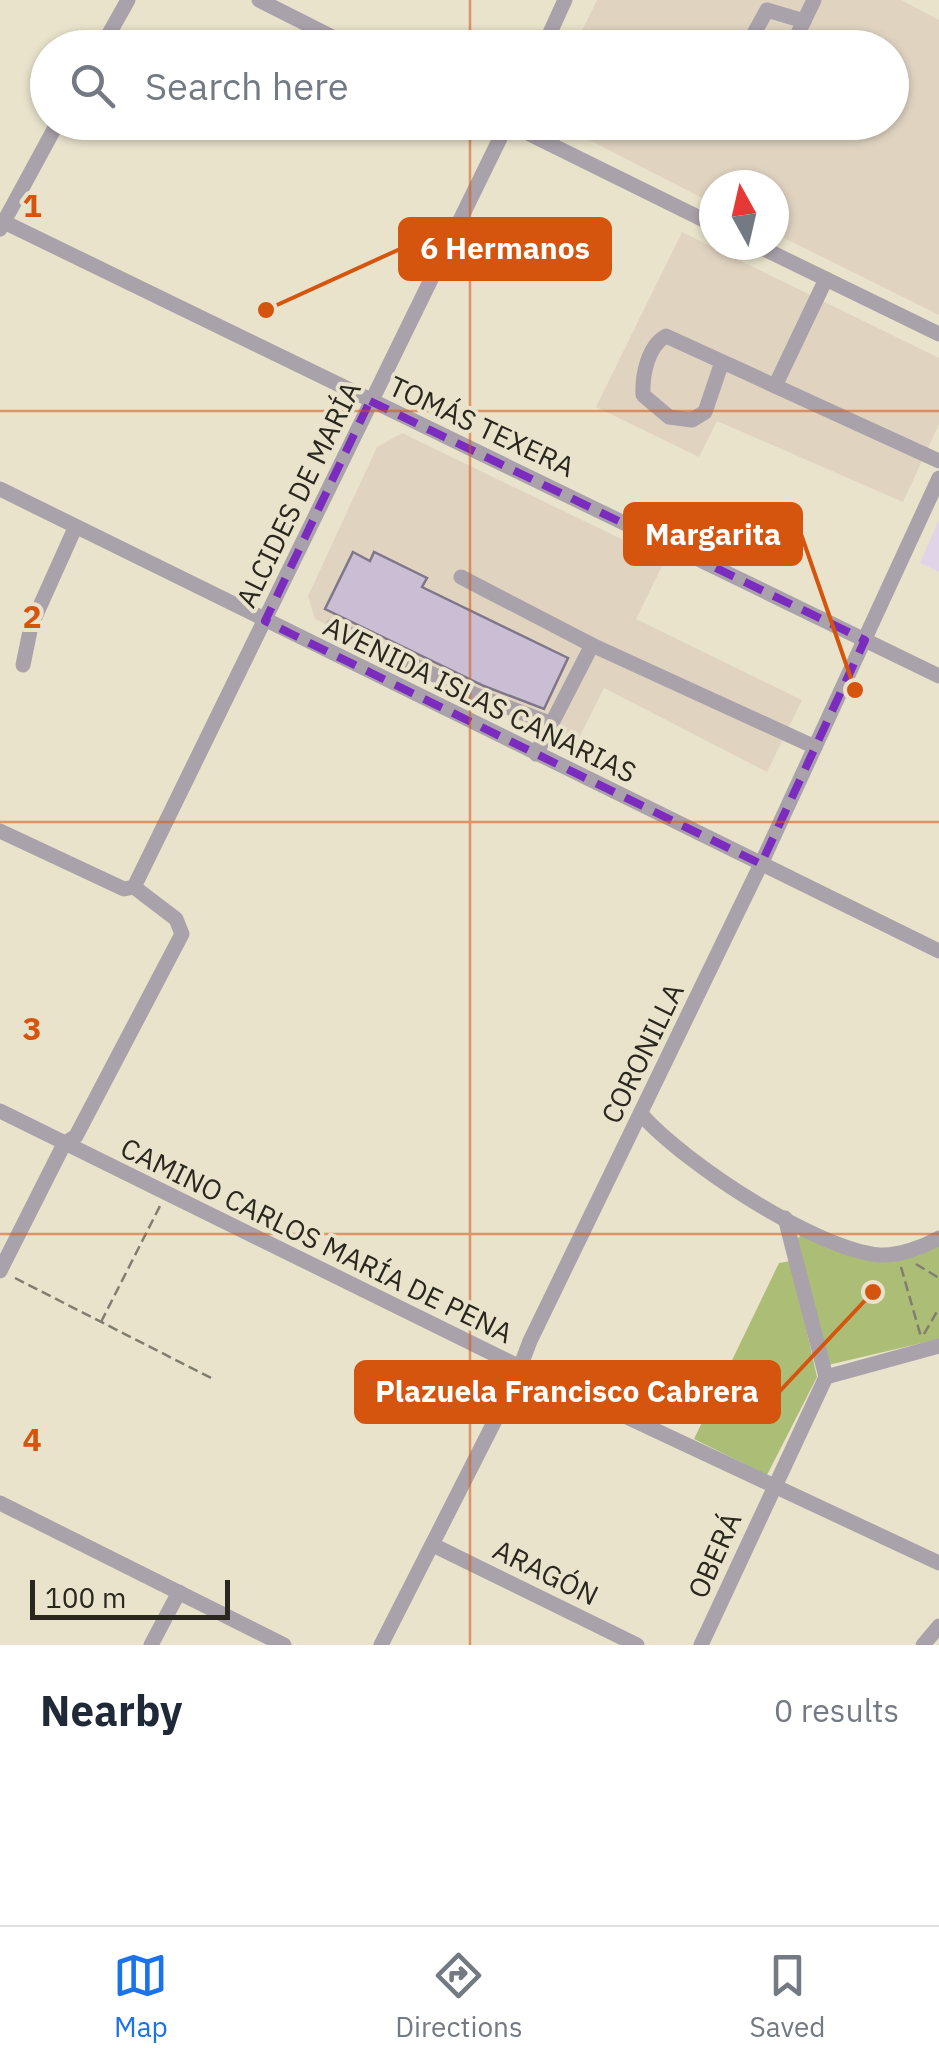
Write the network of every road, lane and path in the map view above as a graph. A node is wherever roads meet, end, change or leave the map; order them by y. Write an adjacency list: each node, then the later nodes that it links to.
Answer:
1 (126, 0): 6 (street)
2 (259, 0): 7 (street)
3 (565, 0): 8 (street)
4 (814, 0): 5 (street)
5 (804, 21): 9 (street); 10 (street)
6 (110, 30)
7 (318, 30)
8 (551, 30)
9 (756, 30)
10 (800, 30)
11 (48, 140): 15 (street)
12 (499, 140): 21 (street, ALCIDES DE MARÍA)
13 (542, 140): 14 (street)
14 (699, 218)
15 (2, 225): 21 (street, TOMÁS TEXERA)
16 (787, 260): 17 (street)
17 (826, 279): 18 (street); 20 (street)
18 (939, 334)
19 (722, 362): 19 (street); 20 (street)
20 (775, 386): 22 (street)
21 (370, 401): 27 (street, ALCIDES DE MARÍA); 29 (street, TOMÁS TEXERA)
22 (939, 461)
23 (939, 478): 29 (street, CORONILLA)
24 (0, 489): 25 (street, AVENIDA ISLAS CANARIAS)
25 (75, 528): 27 (street, AVENIDA ISLAS CANARIAS); 31 (street)
26 (461, 578): 30 (street)
27 (265, 621): 35 (street, AVENIDA ISLAS CANARIAS); 38 (street, ALCIDES DE MARÍA)
28 (333, 626): 33 (street)
29 (864, 640): 32 (street, TOMÁS TEXERA); 34 (street, CORONILLA)
30 (592, 645): 33 (street); 34 (street)
31 (22, 664)
32 (939, 676)
33 (552, 724): 35 (street)
34 (815, 747): 37 (street, CORONILLA)
35 (536, 754): 37 (street, AVENIDA ISLAS CANARIAS)
36 (0, 830): 38 (street)
37 (761, 864): 39 (street, AVENIDA ISLAS CANARIAS); 41 (street, CORONILLA)
38 (134, 887): 42 (street)
39 (939, 951)
40 (0, 1111): 42 (street, CAMINO CARLOS MARÍA DE PENA)
41 (641, 1114): 44 (street); 52 (street, CORONILLA)
42 (64, 1144): 43 (street, CAMINO CARLOS MARÍA DE PENA); 47 (street)
43 (166, 1194): 50 (path); 52 (street, CAMINO CARLOS MARÍA DE PENA)
44 (785, 1218): 46 (street); 54 (street)
45 (939, 1238): 46 (street)
46 (897, 1252): 48 (path); 49 (path)
47 (0, 1271): 50 (path)
48 (939, 1278)
49 (939, 1308)
50 (101, 1322): 53 (path)
51 (939, 1346): 54 (street)
52 (520, 1367): 55 (street, CAMINO CARLOS MARÍA DE PENA); 57 (street, CORONILLA)
53 (210, 1378)
54 (826, 1378): 55 (street, OBERÁ)
55 (773, 1484): 58 (street, CAMINO CARLOS MARÍA DE PENA); 65 (street, OBERÁ)
56 (0, 1502): 59 (street)
57 (433, 1544): 63 (street, CORONILLA); 64 (street, ARAGÓN)
58 (939, 1563)
59 (179, 1592): 61 (street); 62 (street)
60 (939, 1626): 66 (street)
61 (150, 1645)
62 (284, 1645)
63 (381, 1645)
64 (637, 1645)
65 (701, 1645)
66 (923, 1645)

